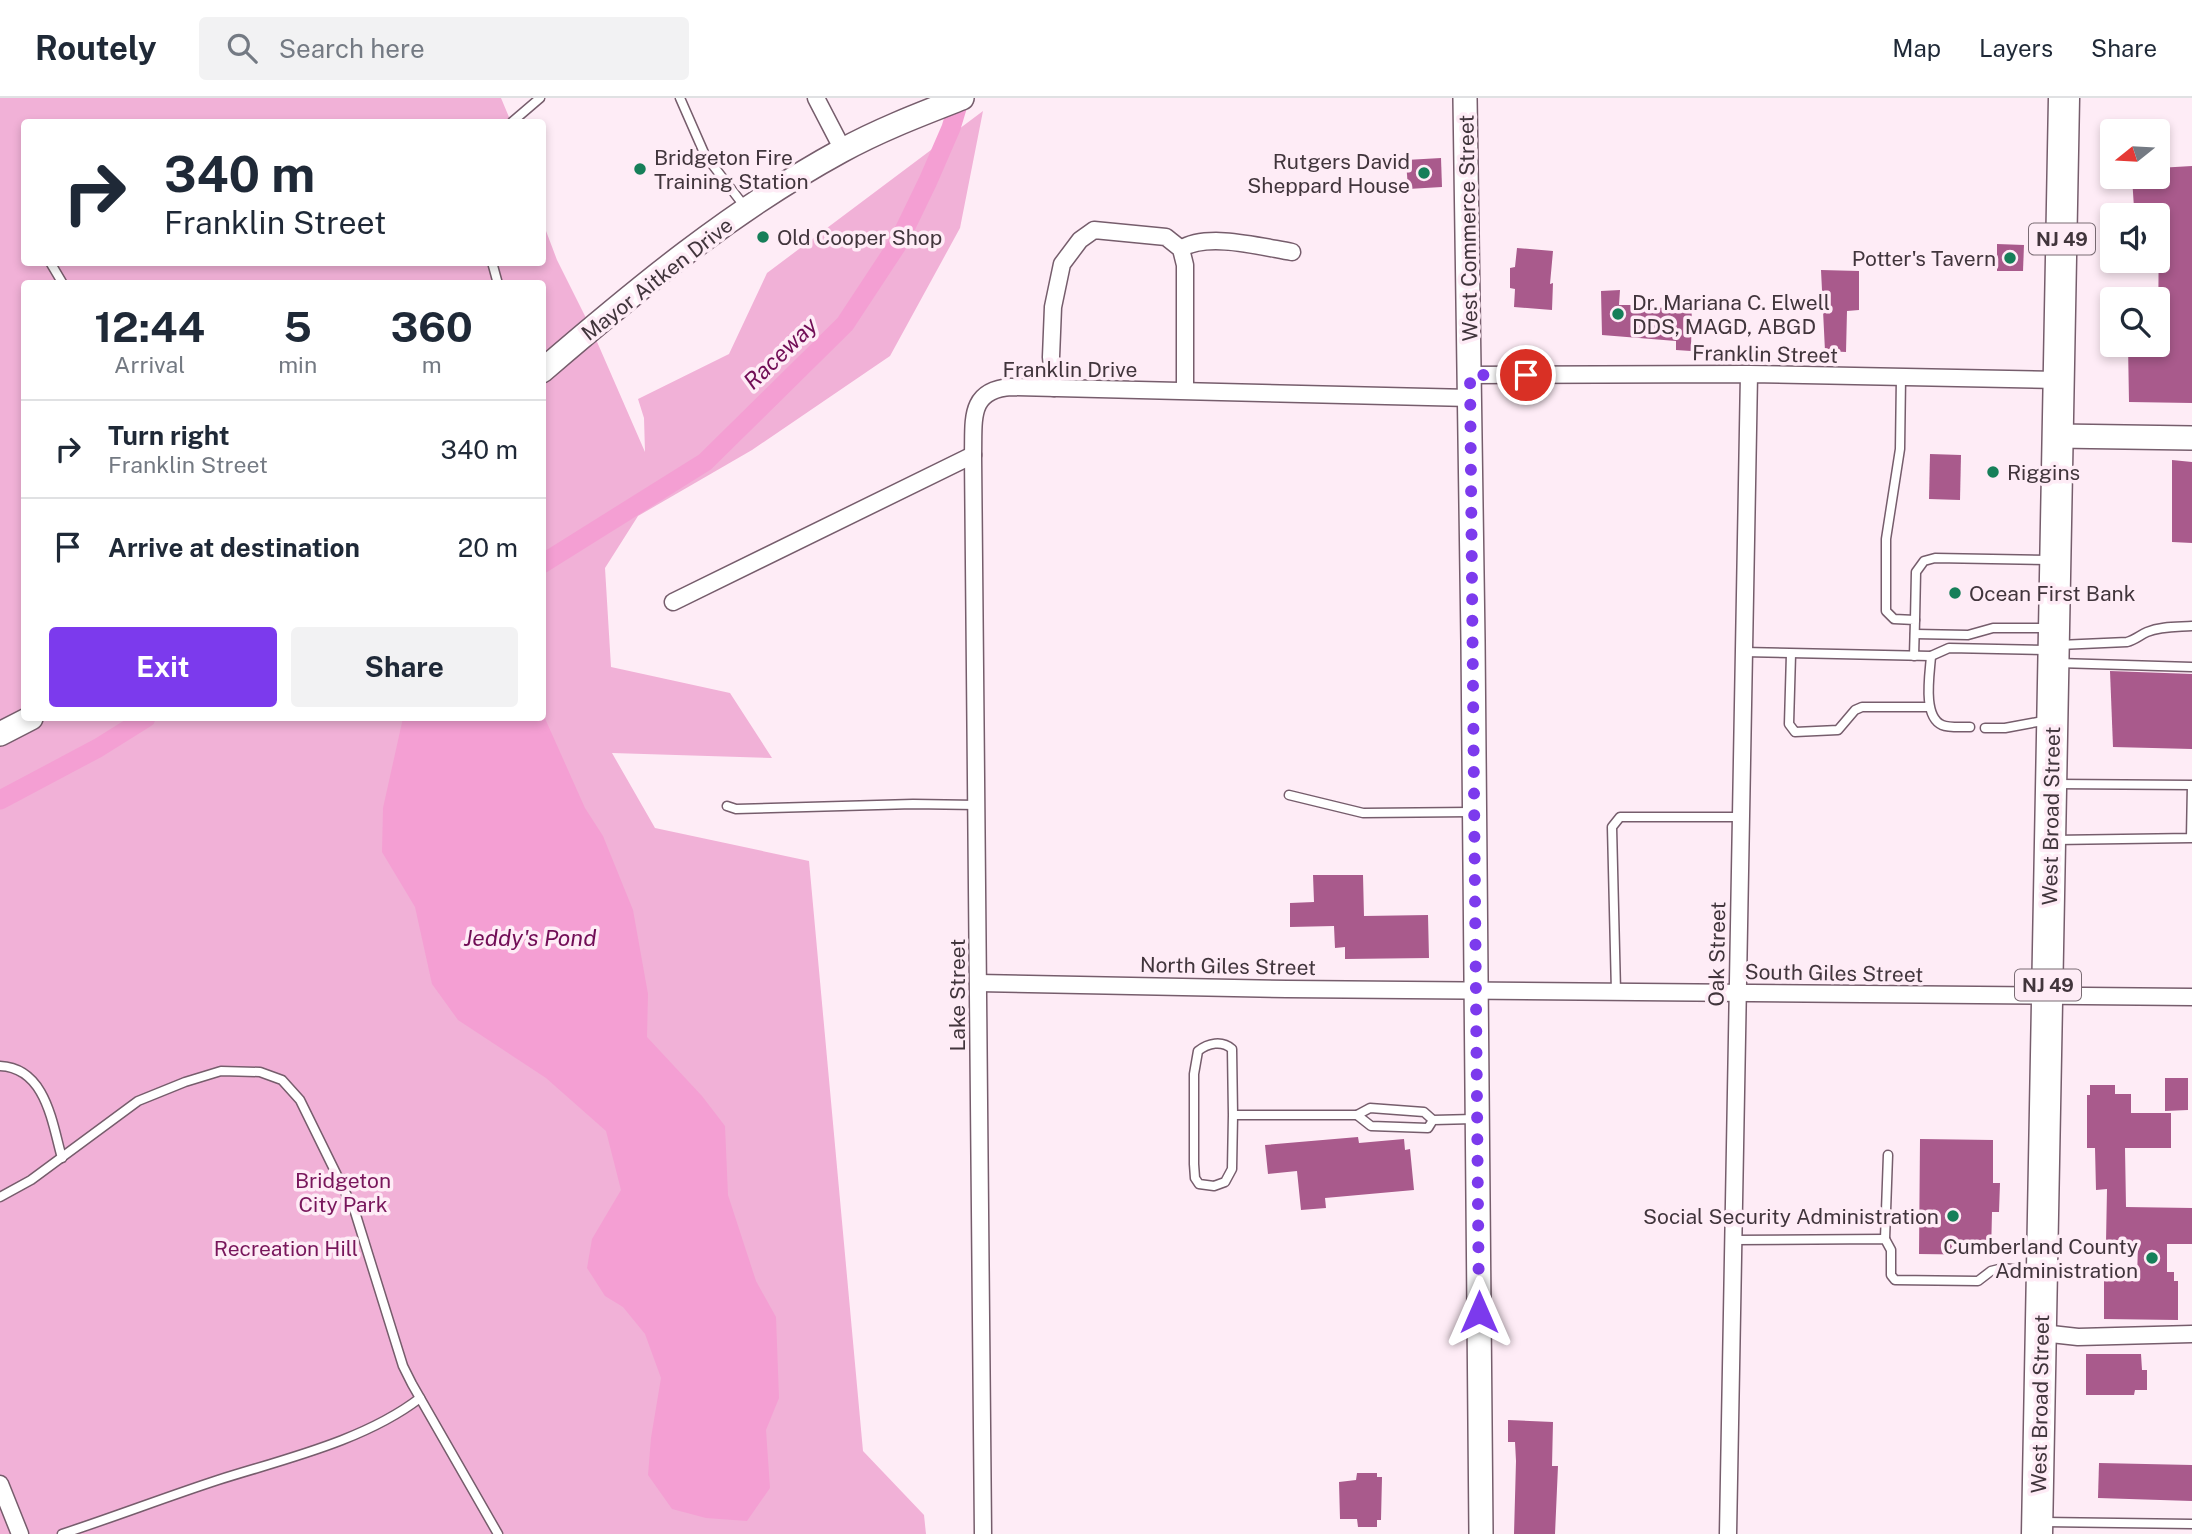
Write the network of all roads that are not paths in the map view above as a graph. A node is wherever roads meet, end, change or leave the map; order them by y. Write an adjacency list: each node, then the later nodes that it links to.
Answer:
1 (540, 98): 7 (lane)
2 (680, 98): 9 (lane)
3 (816, 98): 8 (street)
4 (962, 98): 8 (street, Mayor Aitken Drive)
5 (1465, 98): 14 (street, West Commerce Street)
6 (2064, 98): 16 (highway, West Broad Street / NJ 49)
7 (516, 119)
8 (843, 150): 9 (street, Mayor Aitken Drive)
9 (746, 209): 12 (street, Mayor Aitken Drive)
10 (1181, 249): 11 (street); 17 (street); 18 (street)
11 (1292, 252)
12 (546, 363)
13 (1749, 374): 14 (street, Franklin Street); 15 (street, Franklin Street); 29 (street, Oak Street)
14 (1470, 375): 19 (street, West Commerce Street)
15 (1901, 377): 16 (street, Franklin Street); 25 (lane)
16 (2059, 380): 20 (highway, West Broad Street / NJ 49)
17 (1054, 388): 18 (street, Franklin Drive); 22 (street, Franklin Drive)
18 (1185, 390): 19 (street, Franklin Drive)
19 (1470, 398): 44 (street, West Commerce Street)
20 (2058, 436): 21 (street); 23 (highway, West Broad Street / NJ 49)
21 (2192, 438)
22 (973, 455): 24 (street); 43 (street, Lake Street)
23 (2056, 561): 25 (lane); 28 (highway, West Broad Street / NJ 49)
24 (673, 602)
25 (1916, 620): 27 (lane)
26 (2192, 626): 28 (lane)
27 (1915, 634): 28 (lane); 31 (lane)
28 (2055, 647): 32 (lane); 33 (lane); 35 (highway, West Broad Street / NJ 49)
29 (1744, 652): 30 (lane); 45 (street, Oak Street)
30 (1791, 654): 31 (lane); 34 (lane)
31 (1914, 656): 32 (lane)
32 (1931, 656): 34 (lane)
33 (2192, 667)
34 (1929, 706): 37 (lane)
35 (2053, 719): 38 (lane); 40 (highway, West Broad Street / NJ 49)
36 (25, 721): 39 (street)
37 (1970, 727)
38 (1985, 728)
39 (0, 734)
40 (2052, 784): 46 (highway, West Broad Street / NJ 49); 46 (lane)
41 (1289, 795): 44 (lane)
42 (727, 806): 43 (lane)
43 (977, 806): 47 (street, Lake Street)
44 (1475, 812): 48 (street, West Commerce Street)
45 (1740, 817): 49 (lane); 50 (street, Oak Street)
46 (2051, 840): 51 (highway, West Broad Street / NJ 49)
47 (978, 983): 48 (street, North Giles Street); 75 (street, Lake Street)
48 (1476, 990): 49 (street, South Giles Street); 57 (street, West Commerce Street)
49 (1616, 992): 50 (street, South Giles Street)
50 (1737, 993): 51 (street, South Giles Street); 64 (street, Oak Street)
51 (2048, 996): 52 (street, South Giles Street); 65 (highway, West Broad Street / NJ 49)
52 (2192, 997)
53 (0, 1066): 61 (lane)
54 (1404, 1110): 56 (lane); 58 (lane); 59 (lane)
55 (1233, 1115): 55 (lane); 56 (lane)
56 (1357, 1115): 59 (lane)
57 (1477, 1118): 58 (lane); 76 (street, West Commerce Street)
58 (1433, 1120): 59 (lane)
59 (1404, 1127)
60 (1888, 1155): 63 (lane)
61 (62, 1158): 62 (lane); 68 (lane)
62 (0, 1197)
63 (1885, 1238): 64 (lane); 65 (lane)
64 (1733, 1240): 77 (street, Oak Street)
65 (2043, 1272): 66 (highway, West Broad Street / NJ 49)
66 (2042, 1333): 67 (street); 71 (highway, West Broad Street / NJ 49)
67 (2192, 1334)
68 (419, 1398): 73 (lane); 74 (lane)
69 (0, 1484): 72 (street)
70 (2192, 1524): 71 (lane)
71 (2037, 1528)
72 (20, 1534)
73 (62, 1534)
74 (498, 1534)
75 (983, 1534)
76 (1481, 1534)
77 (1728, 1534)

